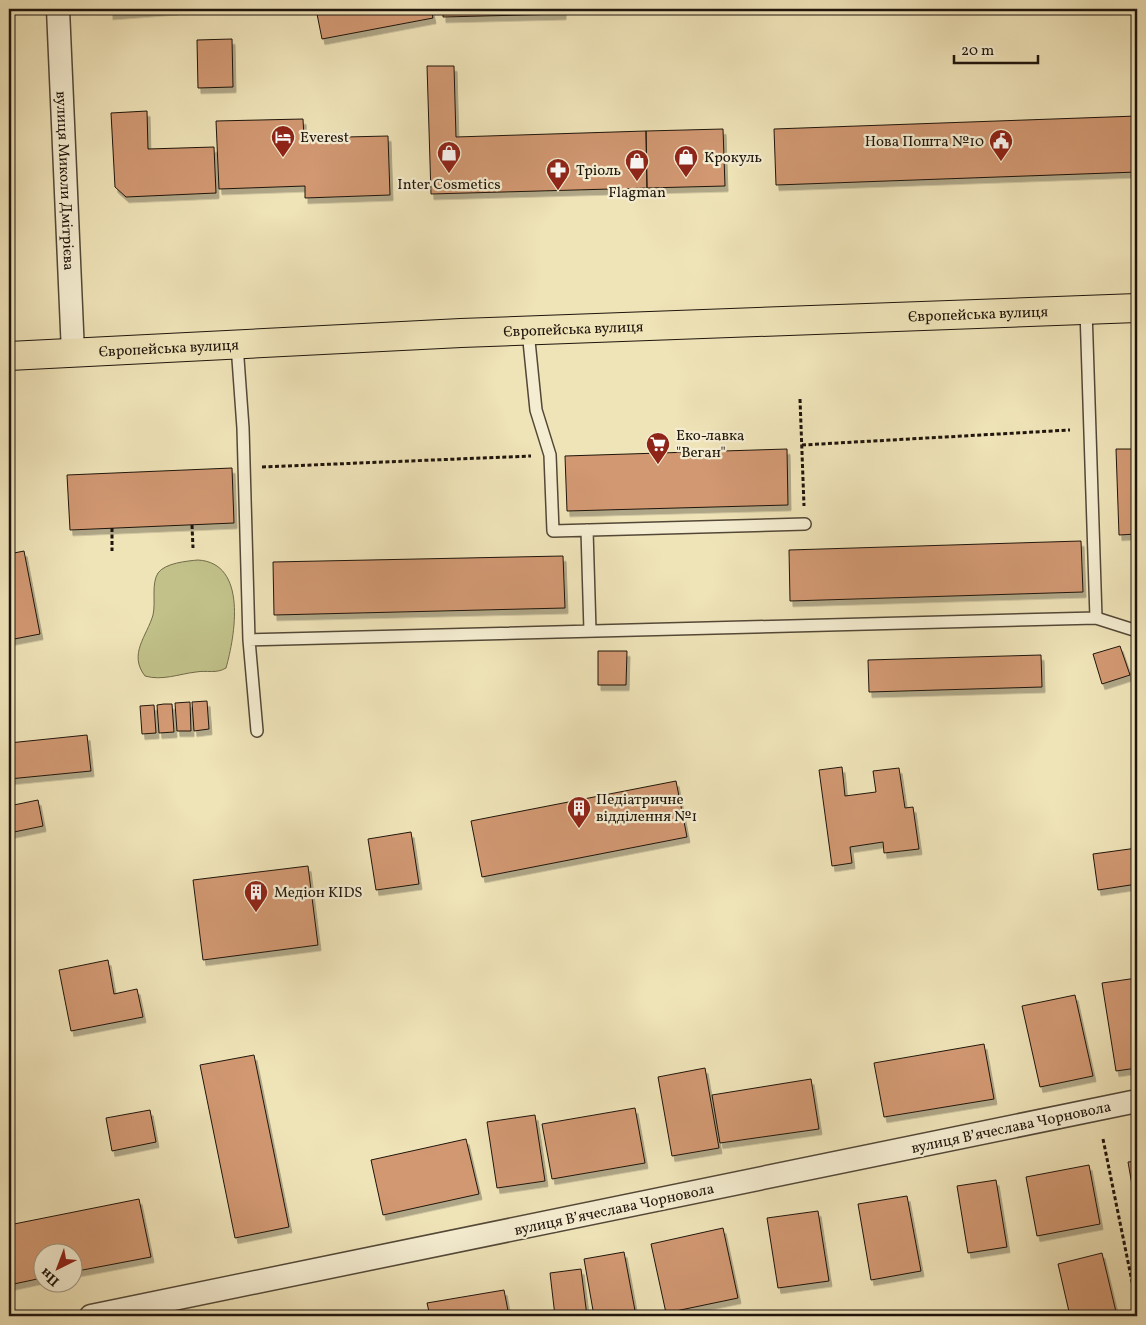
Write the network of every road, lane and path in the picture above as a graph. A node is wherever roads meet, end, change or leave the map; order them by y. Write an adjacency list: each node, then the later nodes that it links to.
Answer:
1 (58, 9): 6 (street, вулиця Миколи Дмітрієва)
2 (1137, 308): 3 (main road, Європейська вулиця)
3 (1086, 310): 4 (main road, Європейська вулиця); 9 (lane)
4 (528, 331): 5 (main road, Європейська вулиця); 11 (lane)
5 (237, 344): 6 (main road, Європейська вулиця); 12 (lane)
6 (73, 353): 7 (main road, Європейська вулиця)
7 (9, 356)
8 (800, 399): 10 (path)
9 (1090, 429): 10 (path); 19 (lane)
10 (802, 445): 13 (path)
11 (550, 455): 12 (path); 16 (lane)
12 (244, 467): 22 (lane)
13 (805, 524): 16 (lane)
14 (192, 525): 17 (path)
15 (112, 528): 18 (path)
16 (587, 530): 20 (lane)
17 (193, 548)
18 (112, 551)
19 (1096, 618): 20 (lane); 21 (lane)
20 (590, 631): 22 (lane)
21 (1137, 631)
22 (249, 640): 23 (lane)
23 (256, 731)
24 (1137, 1101): 27 (street, вулиця Вʼячеслава Чорновола)
25 (1103, 1139): 26 (path)
26 (1137, 1306)
27 (91, 1316)

